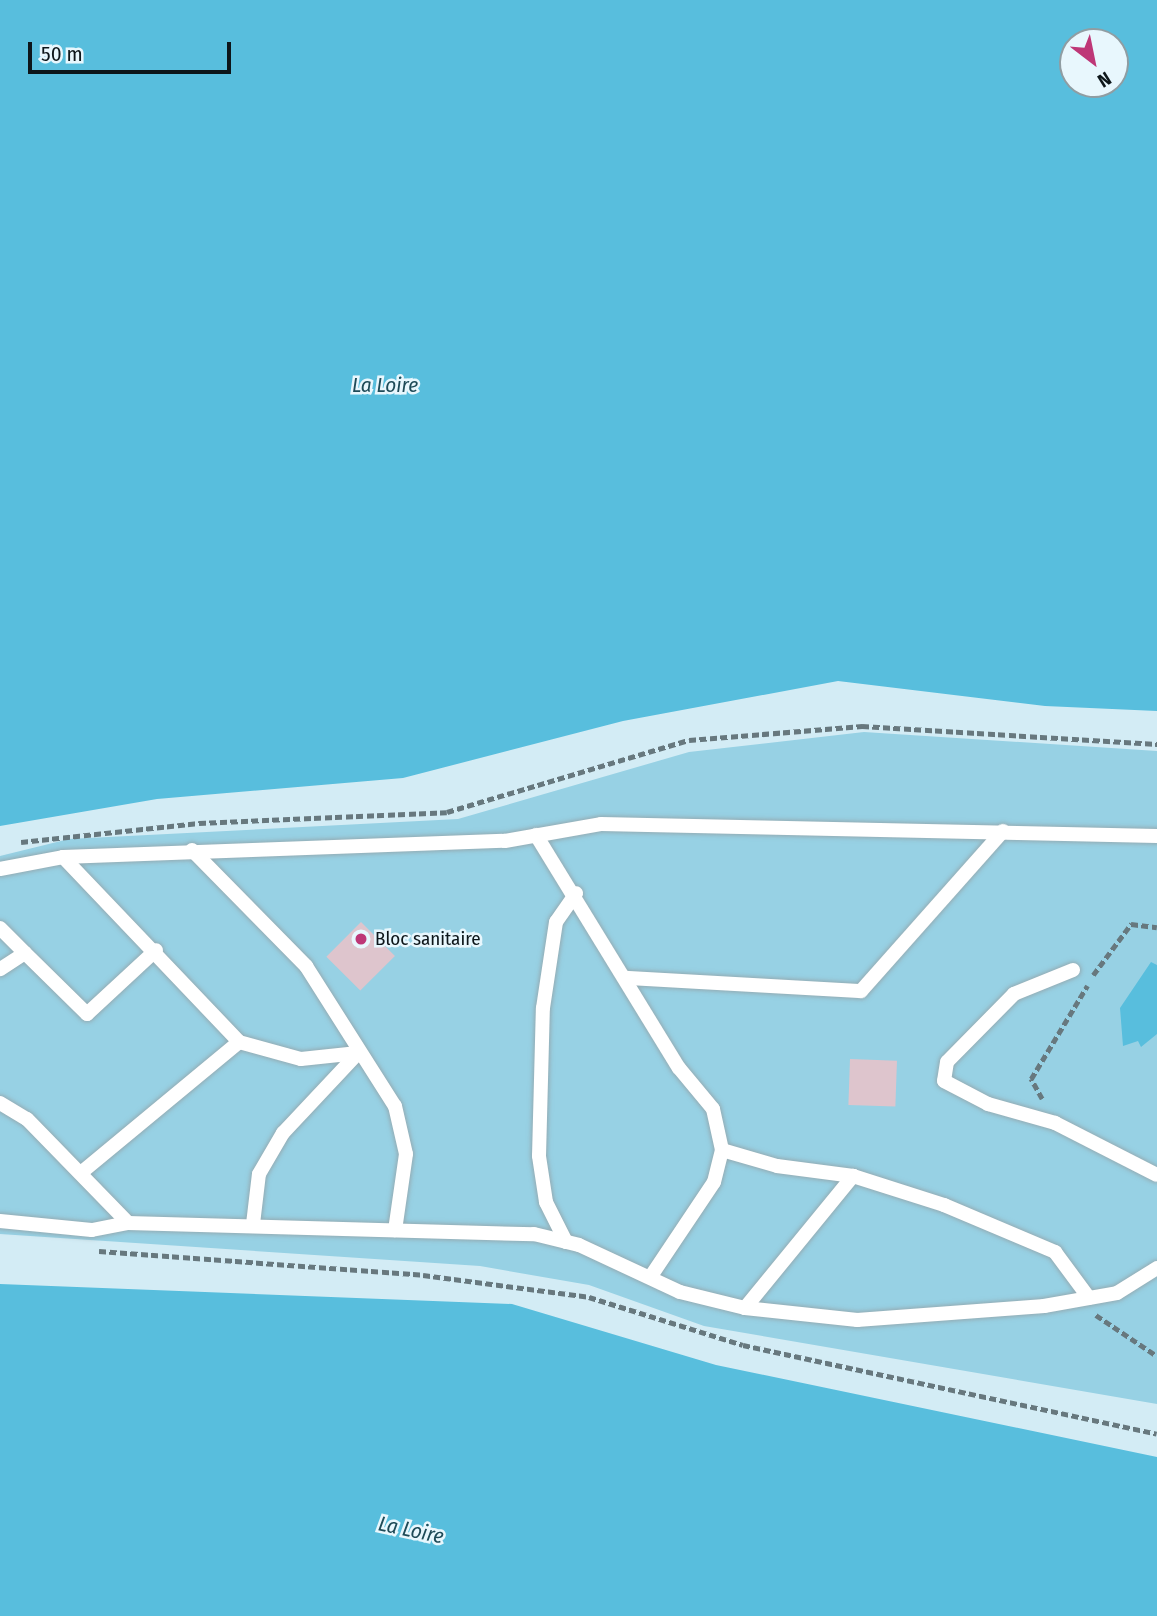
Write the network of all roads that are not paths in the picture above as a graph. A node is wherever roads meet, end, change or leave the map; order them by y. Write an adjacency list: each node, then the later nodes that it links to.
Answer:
1 (1003, 831): 2 (lane); 3 (lane); 13 (lane)
2 (536, 835): 4 (lane); 7 (lane)
3 (1157, 836)
4 (192, 850): 5 (lane); 15 (lane)
5 (63, 857): 6 (lane); 9 (lane)
6 (0, 869)
7 (576, 893): 13 (lane); 25 (lane)
8 (0, 928): 10 (lane)
9 (156, 950): 10 (lane); 14 (lane)
10 (25, 953): 11 (lane)
11 (0, 969)
12 (1073, 970): 19 (lane)
13 (627, 978): 17 (lane)
14 (239, 1042): 15 (lane); 18 (lane)
15 (358, 1053): 23 (lane); 24 (lane)
16 (0, 1103): 18 (lane)
17 (722, 1150): 20 (lane); 27 (lane)
18 (82, 1172): 22 (lane)
19 (1157, 1175)
20 (853, 1176): 28 (lane); 29 (lane)
21 (0, 1221): 22 (lane)
22 (128, 1223): 23 (lane)
23 (253, 1224): 24 (lane)
24 (395, 1230): 25 (lane)
25 (566, 1242): 27 (lane)
26 (1157, 1268): 28 (lane)
27 (651, 1276): 29 (lane)
28 (1089, 1298): 29 (lane)
29 (745, 1308)

